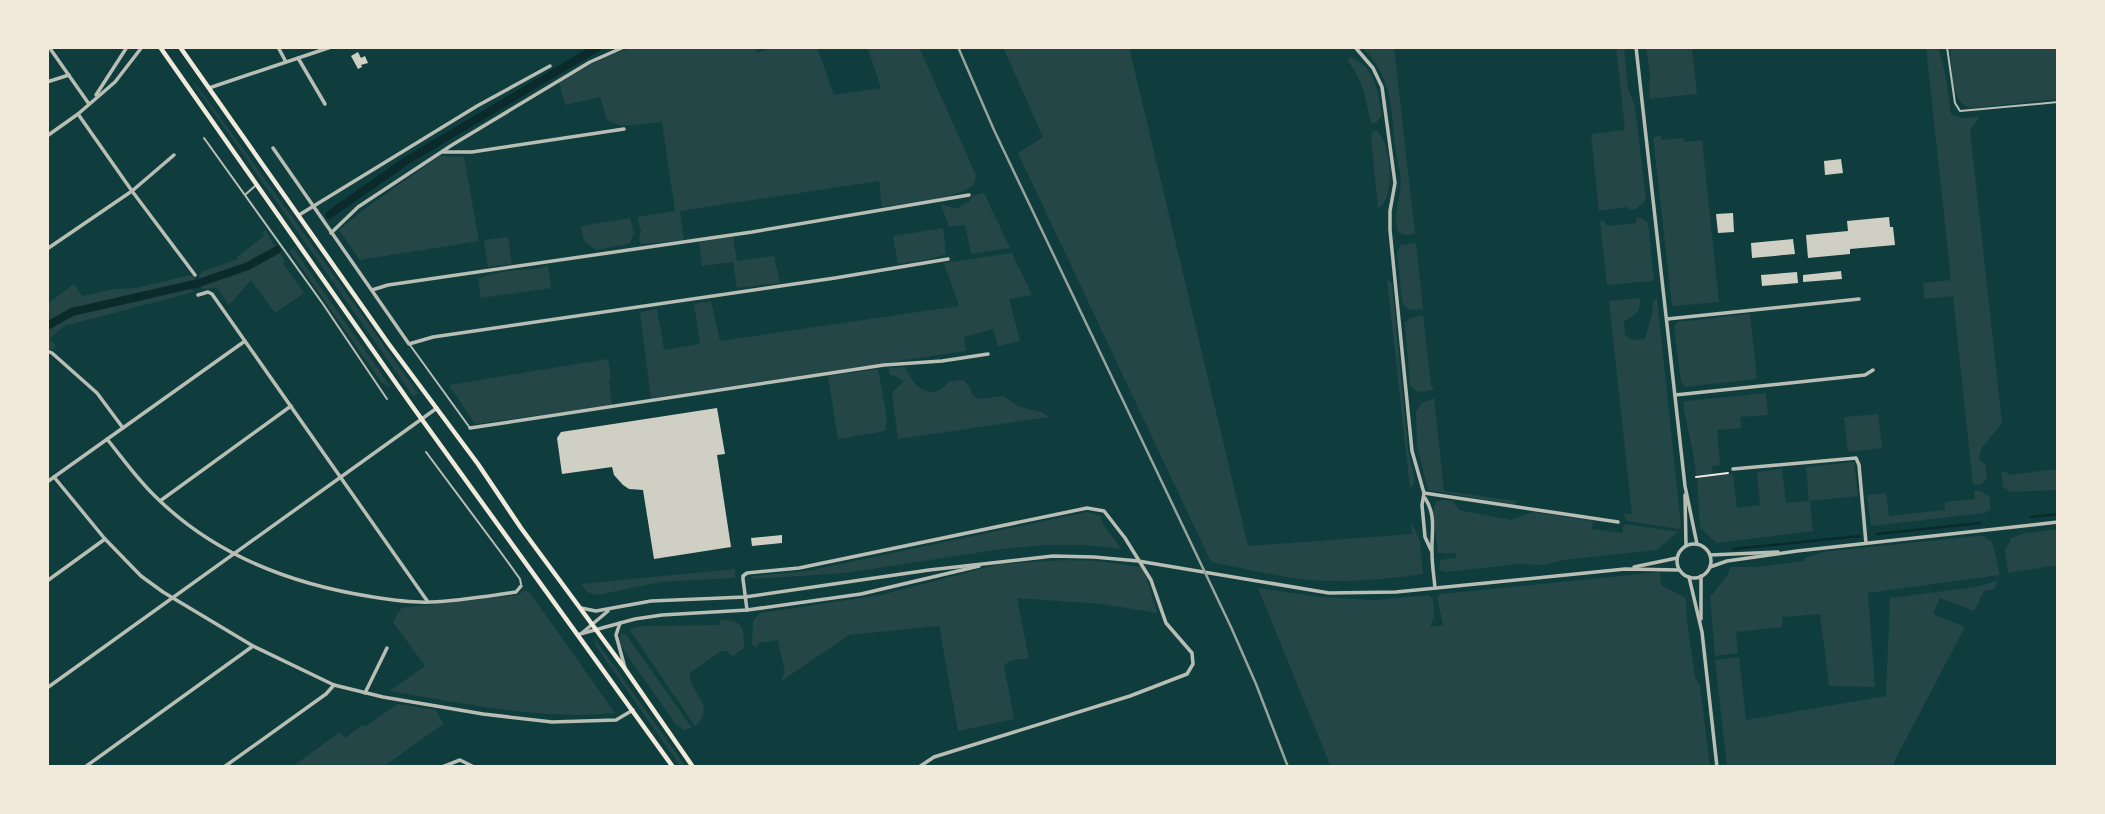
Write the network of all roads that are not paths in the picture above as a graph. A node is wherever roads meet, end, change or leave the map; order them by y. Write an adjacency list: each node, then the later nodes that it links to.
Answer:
1 (49, 47): 15 (street)
2 (127, 47): 18 (street)
3 (142, 47): 18 (street)
4 (160, 47): 29 (main road)
5 (180, 47): 17 (main road)
6 (278, 47): 13 (street)
7 (331, 47): 12 (street)
8 (624, 47): 27 (street)
9 (1355, 47): 62 (street)
10 (1636, 47): 42 (street)
11 (1947, 47): 19 (lane)
12 (298, 58): 13 (street); 21 (street)
13 (286, 62): 17 (street)
14 (550, 66): 33 (street)
15 (69, 75): 16 (street); 20 (street)
16 (47, 82)
17 (209, 88): 34 (main road)
18 (93, 99): 20 (street)
19 (2058, 102)
20 (89, 104): 22 (street)
21 (325, 104)
22 (78, 114): 24 (street); 30 (street)
23 (624, 129): 27 (street)
24 (47, 135)
25 (204, 138): 31 (lane)
26 (273, 148): 33 (street)
27 (441, 152): 35 (street)
28 (174, 155): 30 (street)
29 (257, 185): 31 (lane); 52 (main road)
30 (132, 191): 36 (street); 38 (street)
31 (245, 195): 49 (lane)
32 (969, 195): 39 (street)
33 (313, 206): 34 (street); 35 (street)
34 (298, 216): 51 (main road)
35 (331, 233): 39 (street)
36 (47, 250)
37 (948, 259): 44 (street)
38 (195, 275)
39 (372, 290): 44 (street)
40 (198, 295): 43 (street)
41 (1859, 299): 42 (street)
42 (1667, 319): 48 (street)
43 (245, 341): 50 (street); 53 (street)
44 (410, 344): 54 (lane)
45 (47, 351): 53 (street)
46 (988, 354): 54 (street)
47 (1873, 370): 48 (street)
48 (1675, 395): 61 (street)
49 (387, 399)
50 (291, 405): 59 (street); 63 (street)
51 (437, 408): 52 (street); 87 (main road)
52 (422, 419): 59 (street); 94 (main road)
53 (123, 428): 55 (street)
54 (470, 428)
55 (107, 439): 58 (street); 63 (street)
56 (426, 452): 82 (lane)
57 (1733, 469): 67 (street)
58 (54, 477): 60 (street); 66 (street)
59 (341, 478): 72 (street); 86 (street)
60 (47, 482)
61 (1685, 486): 68 (street); 69 (street)
62 (1424, 495): 64 (street); 70 (street); 70 (street)
63 (160, 501): 72 (street)
64 (1618, 522)
65 (2058, 522): 67 (street)
66 (105, 539): 81 (street); 85 (street)
67 (1867, 543): 71 (street)
68 (1697, 544): 69 (street); 73 (street)
69 (1686, 545): 74 (street)
70 (1431, 550): 83 (street)
71 (1797, 551): 73 (street); 76 (street)
72 (234, 554): 85 (street); 86 (street)
73 (1710, 555): 76 (street)
74 (1677, 558): 77 (street); 78 (street)
75 (998, 562): 83 (street); 84 (street); 89 (street)
76 (1710, 567): 79 (street)
77 (1625, 569): 78 (street); 83 (street)
78 (1679, 570): 80 (street)
79 (1701, 576): 80 (street); 92 (street)
80 (1689, 577): 92 (street)
81 (47, 581)
82 (521, 586): 86 (street)
83 (1435, 588)
84 (745, 597): 88 (street); 89 (street); 108 (street)
85 (173, 598): 95 (street); 99 (street)
86 (428, 602)
87 (580, 608): 88 (street); 91 (main road)
88 (610, 610): 91 (street)
89 (747, 610): 90 (street)
90 (620, 623): 93 (street); 97 (street)
91 (592, 624): 93 (main road); 94 (street)
92 (1701, 627): 109 (street)
93 (596, 631): 94 (street); 97 (main road)
94 (580, 634): 101 (main road)
95 (253, 646): 98 (street); 102 (street)
96 (387, 648): 100 (street)
97 (625, 669): 107 (main road)
98 (334, 685): 100 (street); 103 (street)
99 (47, 688)
100 (365, 693): 101 (street)
101 (633, 709): 106 (main road)
102 (85, 767)
103 (224, 767)
104 (442, 767): 105 (street)
105 (474, 767)
106 (673, 767)
107 (693, 767)
108 (919, 767)
109 (1717, 767)

